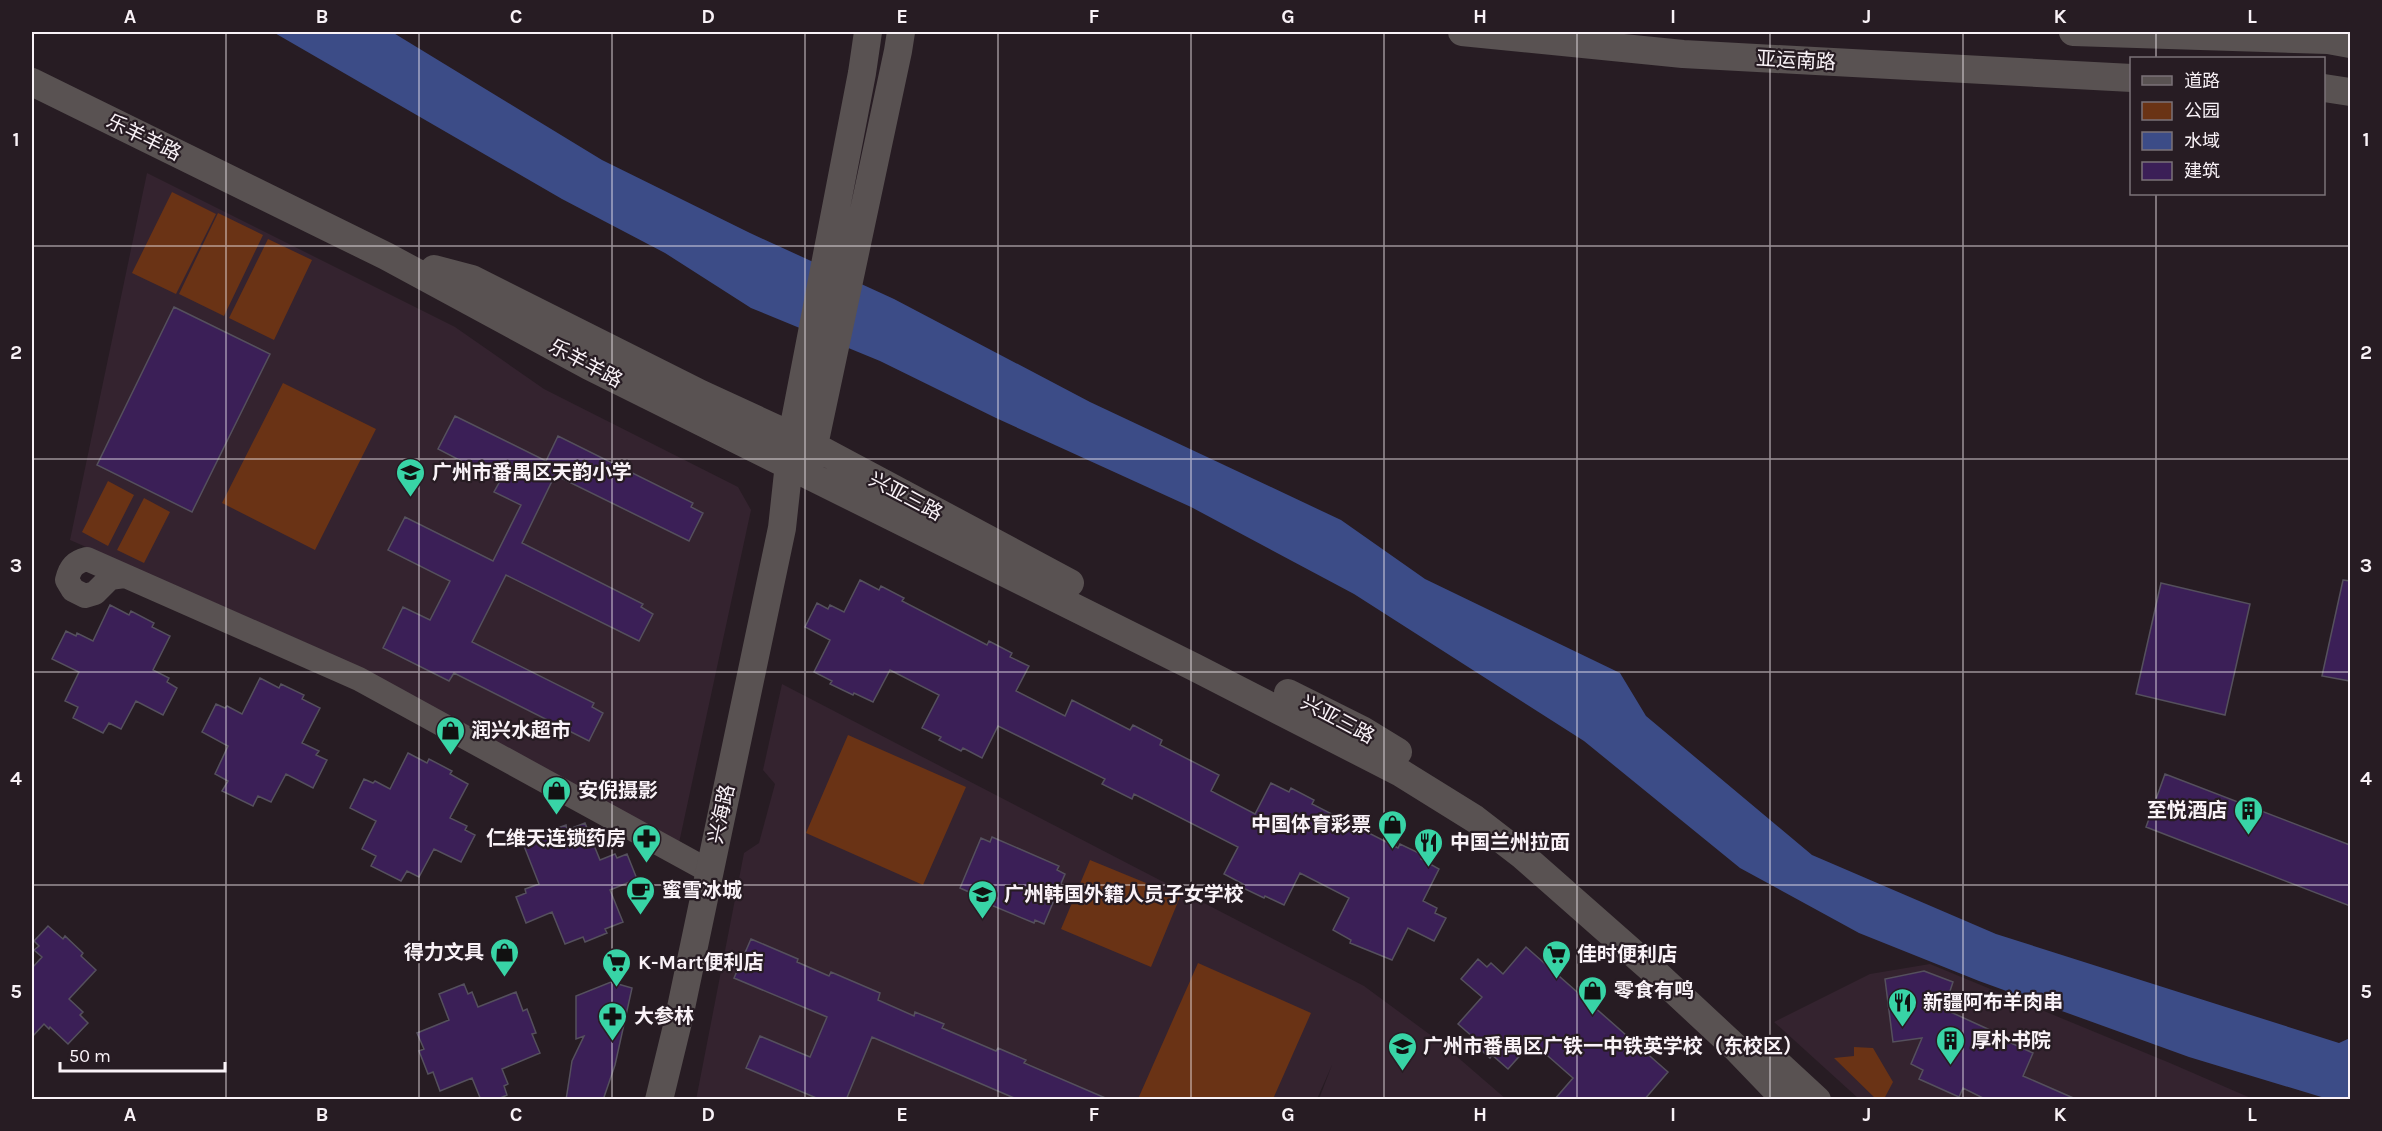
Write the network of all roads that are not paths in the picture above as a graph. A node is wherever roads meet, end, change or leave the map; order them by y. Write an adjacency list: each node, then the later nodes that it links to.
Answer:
1 (868, 32): 10 (street)
2 (901, 32): 10 (street)
3 (1462, 32): 6 (street, 亚运南路)
4 (2073, 32): 5 (street)
5 (2350, 44)
6 (2130, 78)
7 (32, 82): 11 (street, 乐羊羊路)
8 (2325, 88): 9 (street)
9 (2350, 92)
10 (844, 238): 12 (street, 兴海路)
11 (386, 256): 12 (street, 乐羊羊路); 13 (street, 乐羊羊路)
12 (803, 441): 13 (street, 兴海路); 18 (street, 兴亚三路)
13 (798, 470): 15 (street, 兴海路); 17 (street, 兴亚三路)
14 (124, 576): 15 (street)
15 (709, 871): 16 (street, 兴海路)
16 (659, 1100)
17 (1786, 1100)
18 (1817, 1100)

